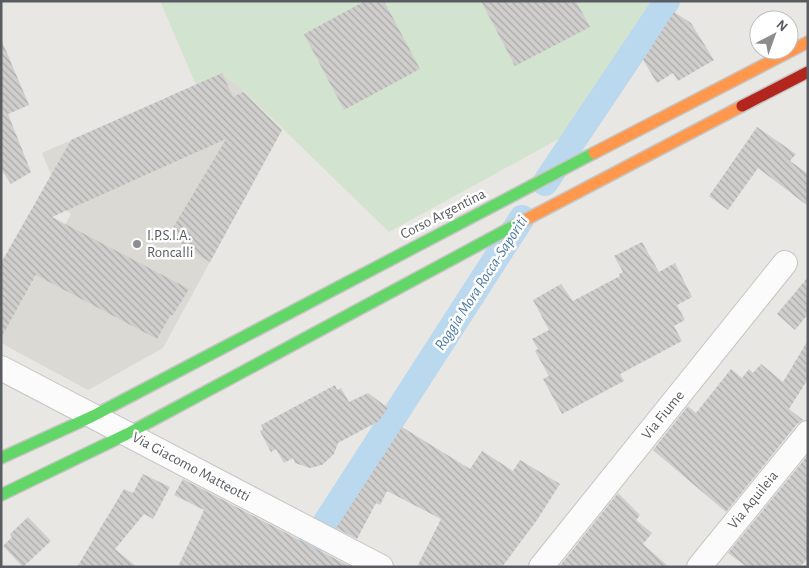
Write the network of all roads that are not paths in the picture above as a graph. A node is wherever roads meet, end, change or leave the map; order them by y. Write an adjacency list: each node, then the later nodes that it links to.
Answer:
1 (808, 42): 5 (main road, Corso Argentina)
2 (808, 72): 7 (main road)
3 (785, 263): 11 (street, Via Fiume)
4 (1, 368): 5 (street, Via Giacomo Matteotti)
5 (93, 416): 7 (street, Via Giacomo Matteotti); 8 (main road, Corso Argentina)
6 (808, 433): 12 (street, Via Aquileia)
7 (127, 434): 9 (main road); 10 (street, Via Giacomo Matteotti)
8 (1, 458)
9 (1, 495)
10 (381, 567)
11 (541, 567)
12 (699, 567)

